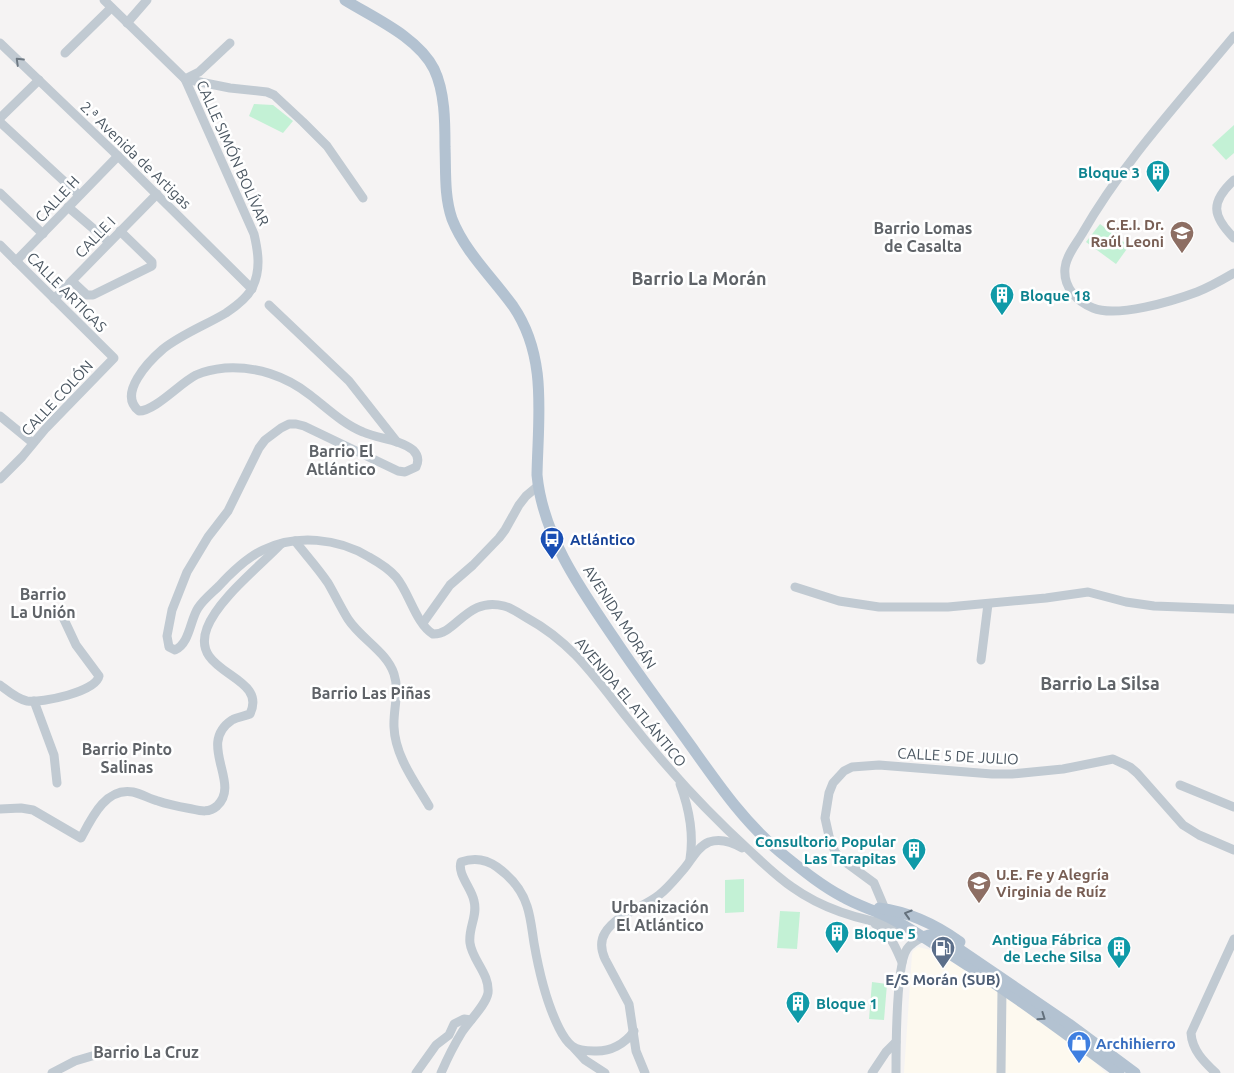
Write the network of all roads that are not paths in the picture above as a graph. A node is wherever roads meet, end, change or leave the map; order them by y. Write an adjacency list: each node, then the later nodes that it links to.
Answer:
1 (104, 0): 4 (street, CALLE SIMÓN BOLÍVAR)
2 (147, 0): 5 (street)
3 (345, 0): 37 (main road, AVENIDA MORÁN)
4 (111, 8): 5 (street, CALLE SIMÓN BOLÍVAR); 9 (street)
5 (127, 23): 10 (street, CALLE SIMÓN BOLÍVAR)
6 (1234, 36): 27 (street)
7 (0, 43): 11 (street, 2.ª Avenida de Artigas, one-way to 7)
8 (230, 44): 10 (street)
9 (65, 53)
10 (185, 79): 19 (street); 29 (street, CALLE SIMÓN BOLÍVAR)
11 (39, 80): 12 (street); 14 (street, 2.ª Avenida de Artigas)
12 (0, 118)
13 (0, 122): 18 (street)
14 (118, 156): 17 (street, 2.ª Avenida de Artigas); 18 (street, CALLE H)
15 (1234, 180): 23 (street)
16 (0, 193): 22 (street)
17 (157, 194): 21 (street, CALLE I); 29 (street, 2.ª Avenida de Artigas)
18 (79, 195): 20 (street, CALLE H)
19 (363, 198)
20 (68, 206): 22 (street, CALLE H); 24 (street)
21 (120, 231): 24 (street, CALLE I); 28 (street)
22 (42, 234): 26 (street, CALLE H)
23 (1234, 238)
24 (109, 242): 28 (street, CALLE I)
25 (0, 245): 26 (street, CALLE ARTIGAS)
26 (16, 260): 30 (street, CALLE ARTIGAS)
27 (1234, 273)
28 (72, 282): 30 (street, CALLE I)
29 (252, 289): 34 (street)
30 (54, 299): 32 (street, CALLE ARTIGAS)
31 (269, 305): 34 (street)
32 (114, 358): 35 (street, CALLE COLÓN)
33 (0, 416): 35 (street)
34 (397, 442): 39 (street)
35 (33, 443): 36 (street, CALLE COLÓN)
36 (0, 480)
37 (538, 486): 44 (street); 57 (main road, AVENIDA MORÁN)
38 (295, 541): 39 (street); 44 (street); 51 (street)
39 (281, 544): 53 (street)
40 (795, 587): 41 (street)
41 (988, 604): 42 (street); 45 (street)
42 (1234, 609)
43 (62, 614): 47 (street)
44 (423, 623): 48 (street, AVENIDA EL ATLÁNTICO)
45 (981, 660)
46 (0, 685): 47 (street)
47 (34, 701): 49 (street)
48 (678, 779): 55 (street, AVENIDA EL ATLÁNTICO); 56 (street)
49 (57, 783)
50 (1180, 785): 52 (street)
51 (429, 806)
52 (1234, 807)
53 (0, 810)
54 (1234, 850): 58 (street, CALLE 5 DE JULIO)
55 (759, 859): 56 (street); 59 (street, AVENIDA EL ATLÁNTICO)
56 (690, 861): 68 (street)
57 (861, 906): 58 (main road, AVENIDA MORÁN); 60 (main road, AVENIDA MORÁN)
58 (885, 909): 61 (main road, AVENIDA MORÁN, one-way to 58)
59 (872, 922): 60 (street, AVENIDA EL ATLÁNTICO); 64 (street)
60 (904, 927): 61 (main road); 62 (main road, AVENIDA MORÁN)
61 (945, 931): 65 (main road, AVENIDA MORÁN)
62 (923, 937): 64 (street); 65 (main road); 66 (main road)
63 (1234, 939): 83 (street)
64 (902, 962): 69 (street)
65 (990, 970): 66 (main road)
66 (1004, 985): 72 (main road); 80 (street)
67 (471, 1020): 70 (street); 74 (street); 75 (street)
68 (634, 1031): 70 (street); 77 (street)
69 (896, 1042): 78 (street); 79 (street)
70 (574, 1047): 76 (street)
71 (109, 1051): 73 (street)
72 (1109, 1065): 81 (main road); 82 (main road)
73 (52, 1073)
74 (416, 1073)
75 (441, 1073)
76 (605, 1073)
77 (645, 1073)
78 (872, 1073)
79 (896, 1073)
80 (1001, 1073)
81 (1119, 1073)
82 (1135, 1073)
83 (1216, 1073)

